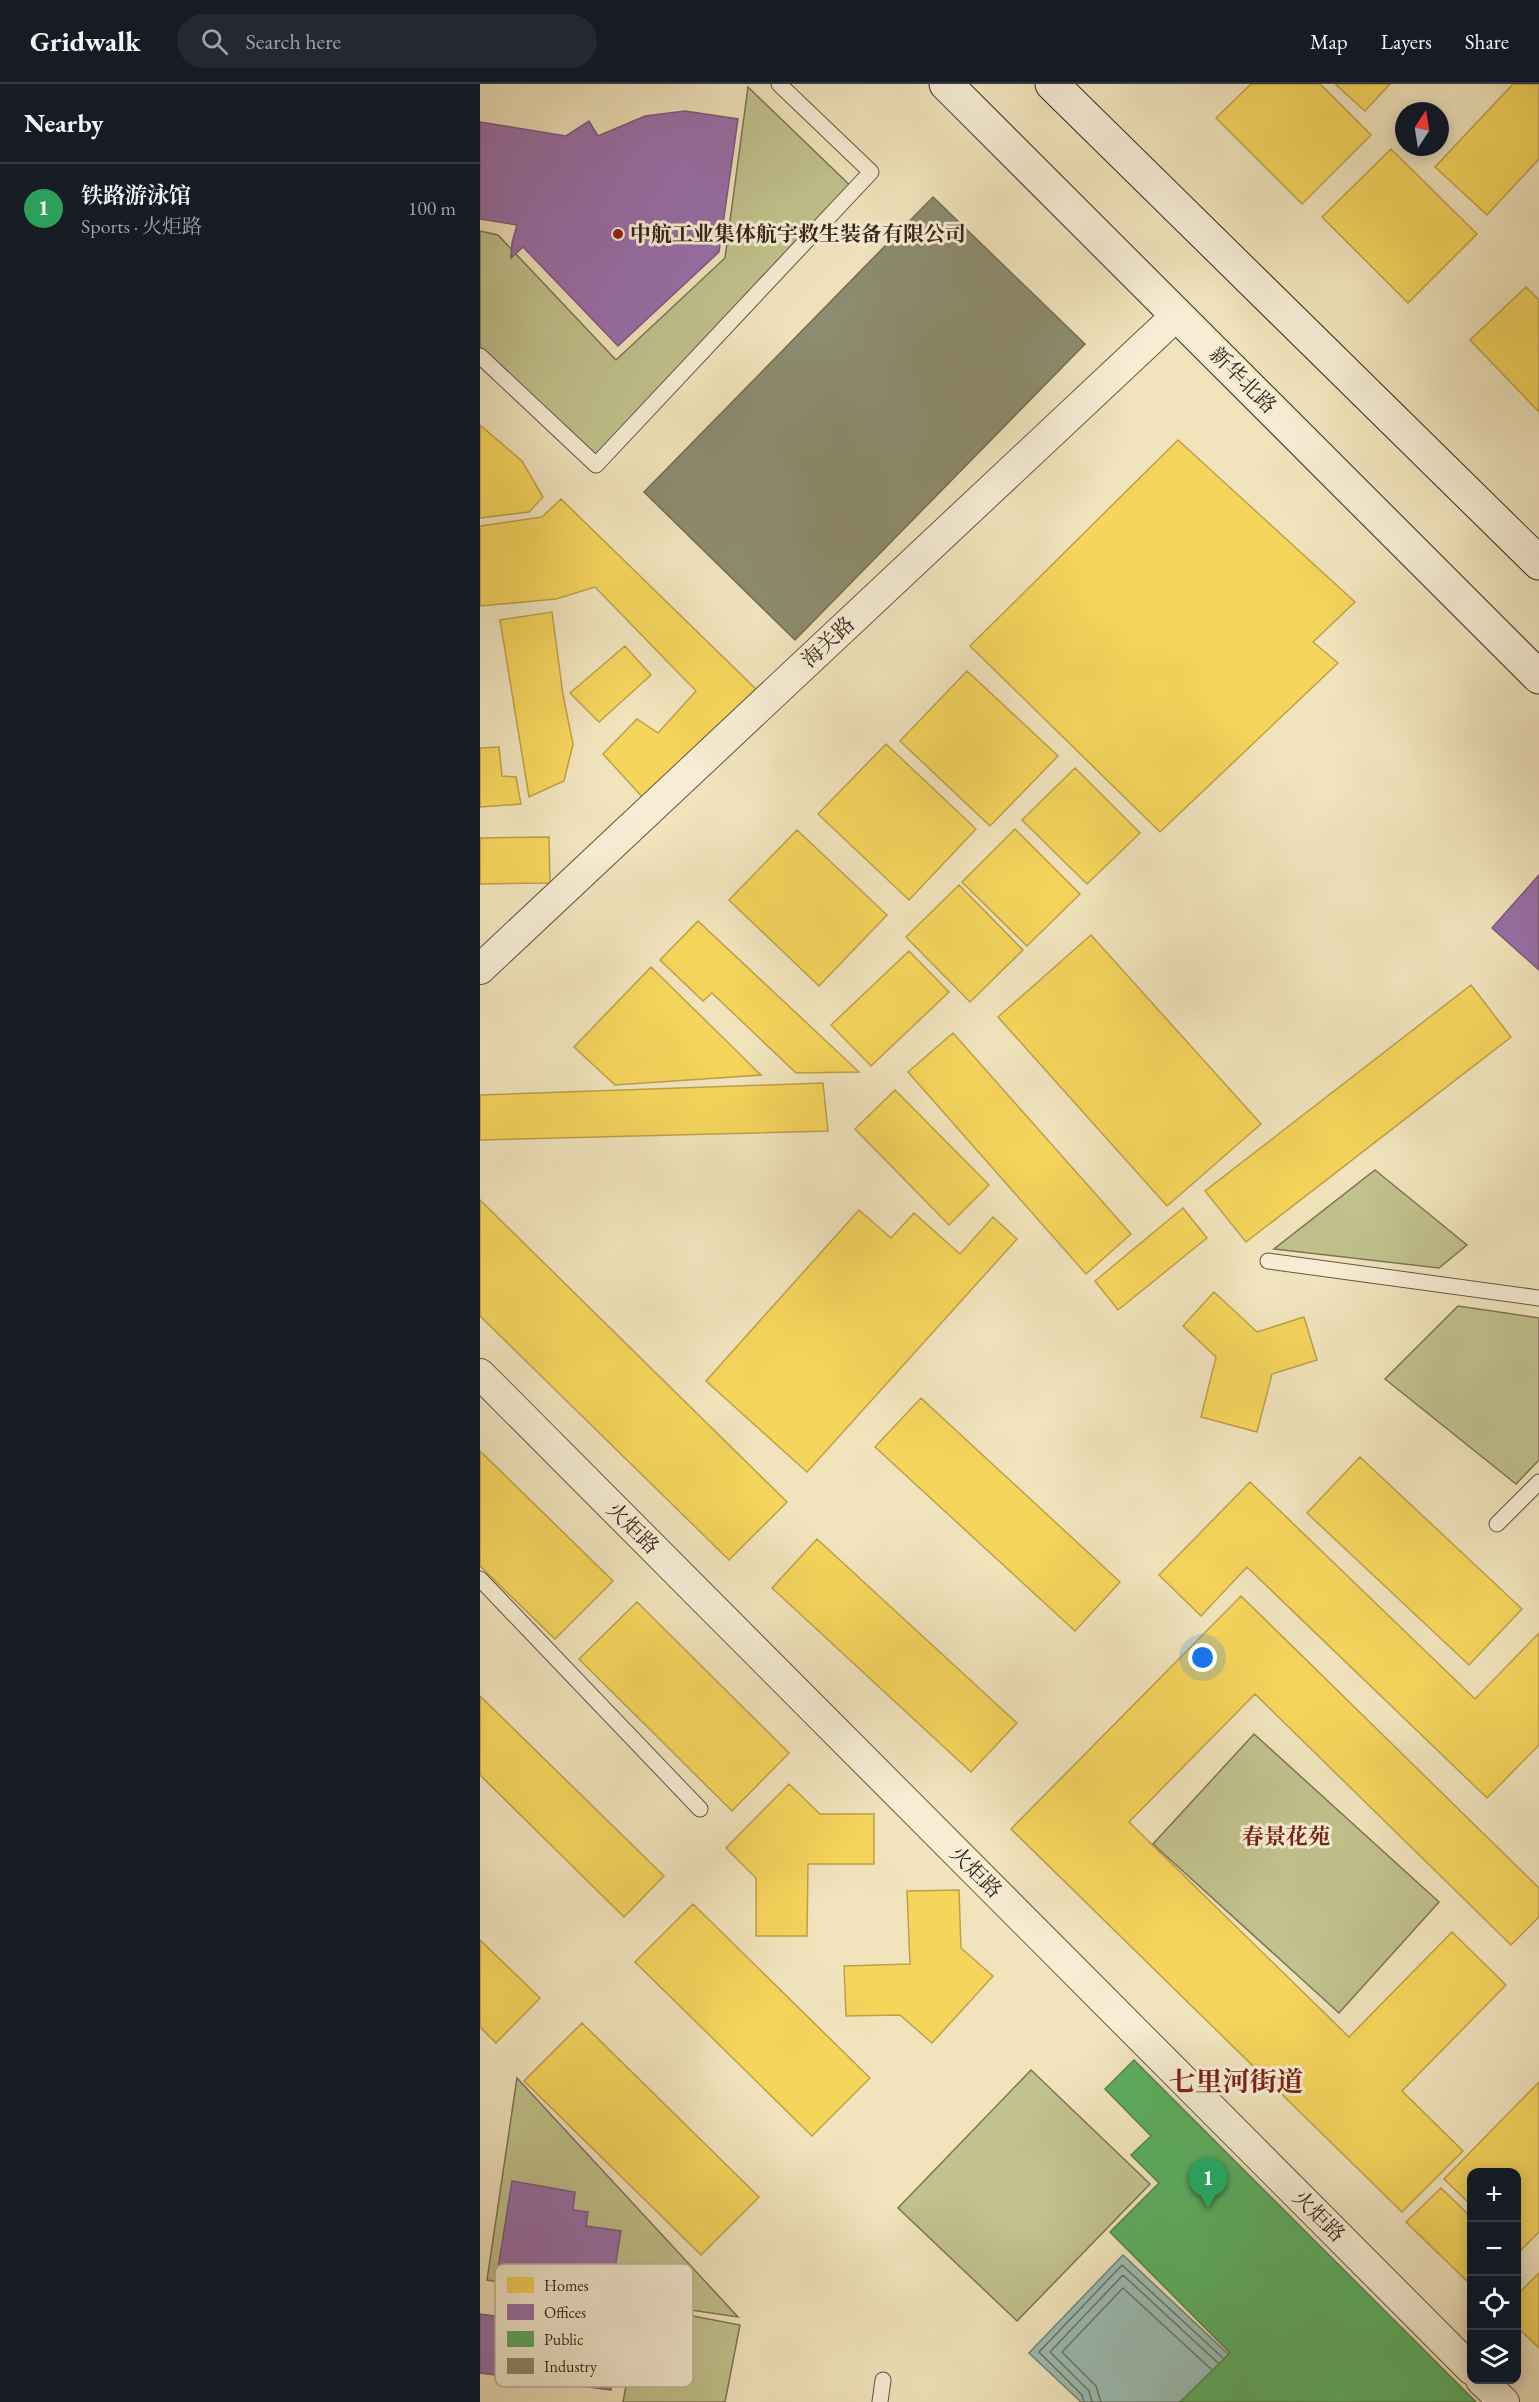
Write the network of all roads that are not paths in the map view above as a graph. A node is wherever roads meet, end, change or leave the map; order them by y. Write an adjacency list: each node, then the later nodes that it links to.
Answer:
1 (779, 84): 5 (lane)
2 (946, 84): 4 (main road, 新华北路)
3 (1052, 84): 6 (main road)
4 (1177, 315): 7 (main road, 新华北路); 8 (street, 海关路)
5 (480, 356)
6 (1539, 563)
7 (1539, 677)
8 (480, 969)
9 (1268, 1261): 10 (lane)
10 (1539, 1298)
11 (480, 1374): 16 (street, 火炬路)
12 (1539, 1482): 13 (lane)
13 (1497, 1524)
14 (480, 1580): 15 (lane)
15 (700, 1809)
16 (1467, 2365)
17 (883, 2380): 19 (lane)
18 (1487, 2384): 20 (street)
19 (879, 2402)
20 (1504, 2402)

